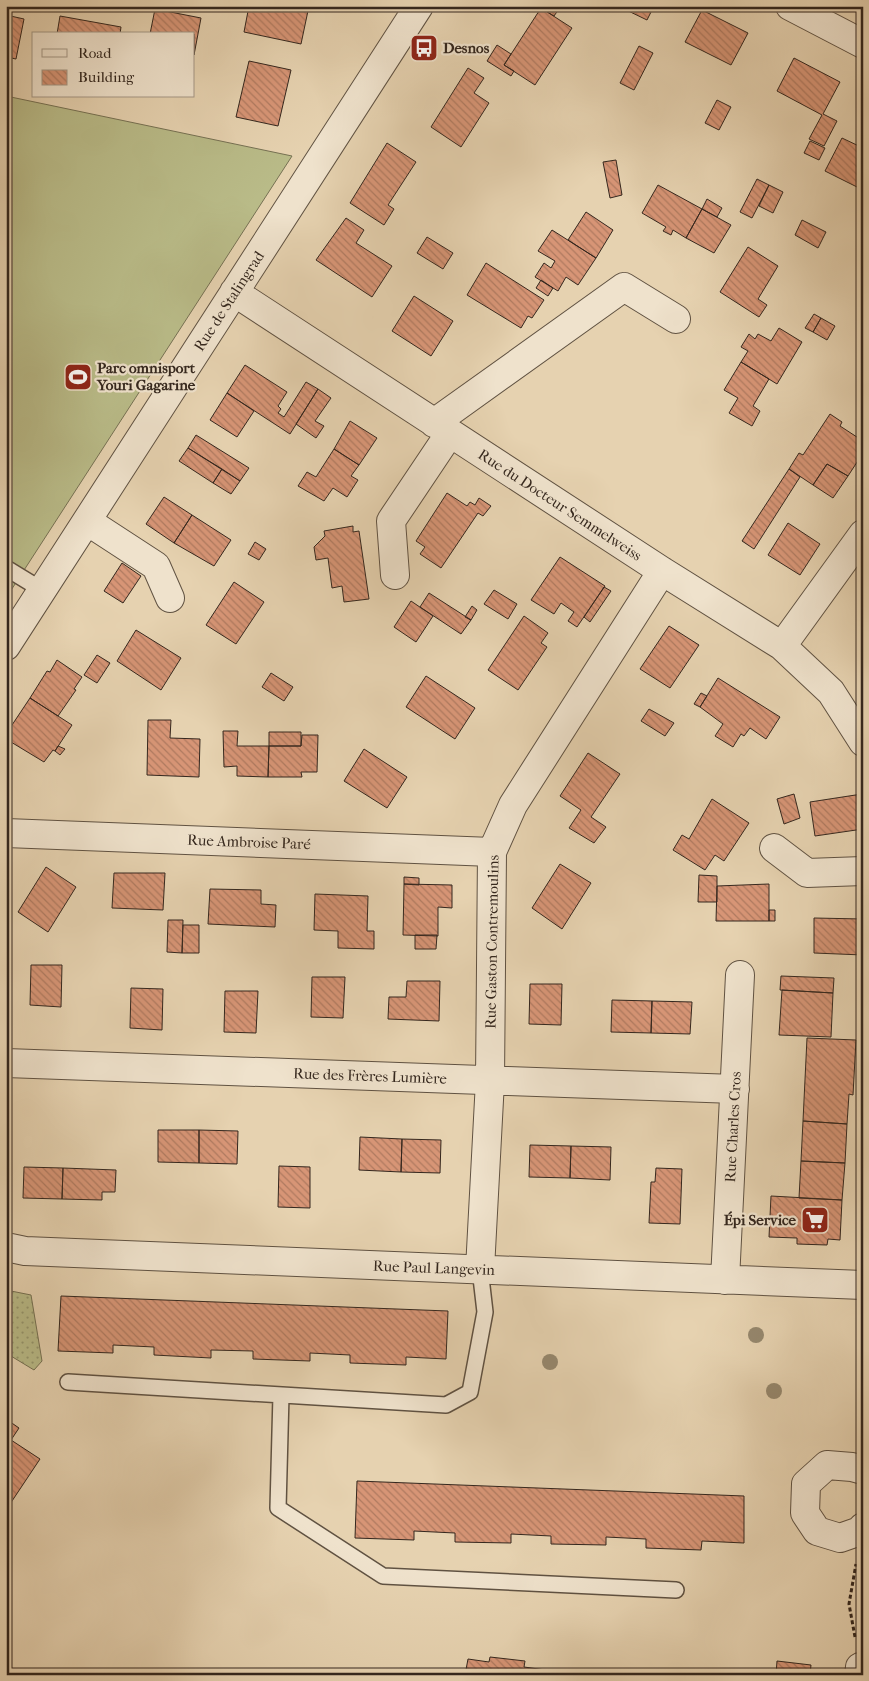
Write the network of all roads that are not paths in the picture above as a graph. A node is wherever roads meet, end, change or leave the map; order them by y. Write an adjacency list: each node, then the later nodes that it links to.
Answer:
1 (419, 6): 4 (street, Rue de Stalingrad)
2 (790, 6): 3 (street)
3 (863, 44)
4 (234, 292): 6 (street, Rue du Docteur Semmelweiss); 7 (street, Rue de Stalingrad)
5 (676, 319): 6 (street)
6 (442, 428): 10 (street, Rue du Docteur Semmelweiss); 11 (street)
7 (87, 521): 12 (street, Rue de Stalingrad); 13 (street)
8 (863, 534): 15 (street)
9 (6, 568): 12 (lane)
10 (662, 571): 15 (street, Rue du Docteur Semmelweiss); 19 (street, Rue Gaston Contremoulins)
11 (395, 575)
12 (42, 590): 14 (street, Rue de Stalingrad)
13 (170, 598)
14 (6, 646)
15 (782, 646): 16 (street, Rue du Docteur Semmelweiss)
16 (863, 742)
17 (6, 833): 19 (street, Rue Ambroise Paré)
18 (774, 848): 20 (street)
19 (492, 852): 23 (street, Rue Gaston Contremoulins)
20 (863, 871)
21 (740, 975): 24 (street, Rue Charles Cros)
22 (6, 1063): 23 (street, Rue des Frères Lumière)
23 (490, 1081): 24 (street, Rue des Frères Lumière); 26 (street, Rue Gaston Contremoulins)
24 (735, 1090): 27 (street, Rue Charles Cros)
25 (6, 1247): 26 (street, Rue Paul Langevin)
26 (480, 1269): 27 (street, Rue Paul Langevin); 30 (lane)
27 (725, 1280): 28 (street, Rue Paul Langevin)
28 (863, 1285)
29 (68, 1382): 30 (lane)
30 (281, 1395): 33 (lane)
31 (863, 1470): 32 (street)
32 (861, 1529)
33 (676, 1590)

